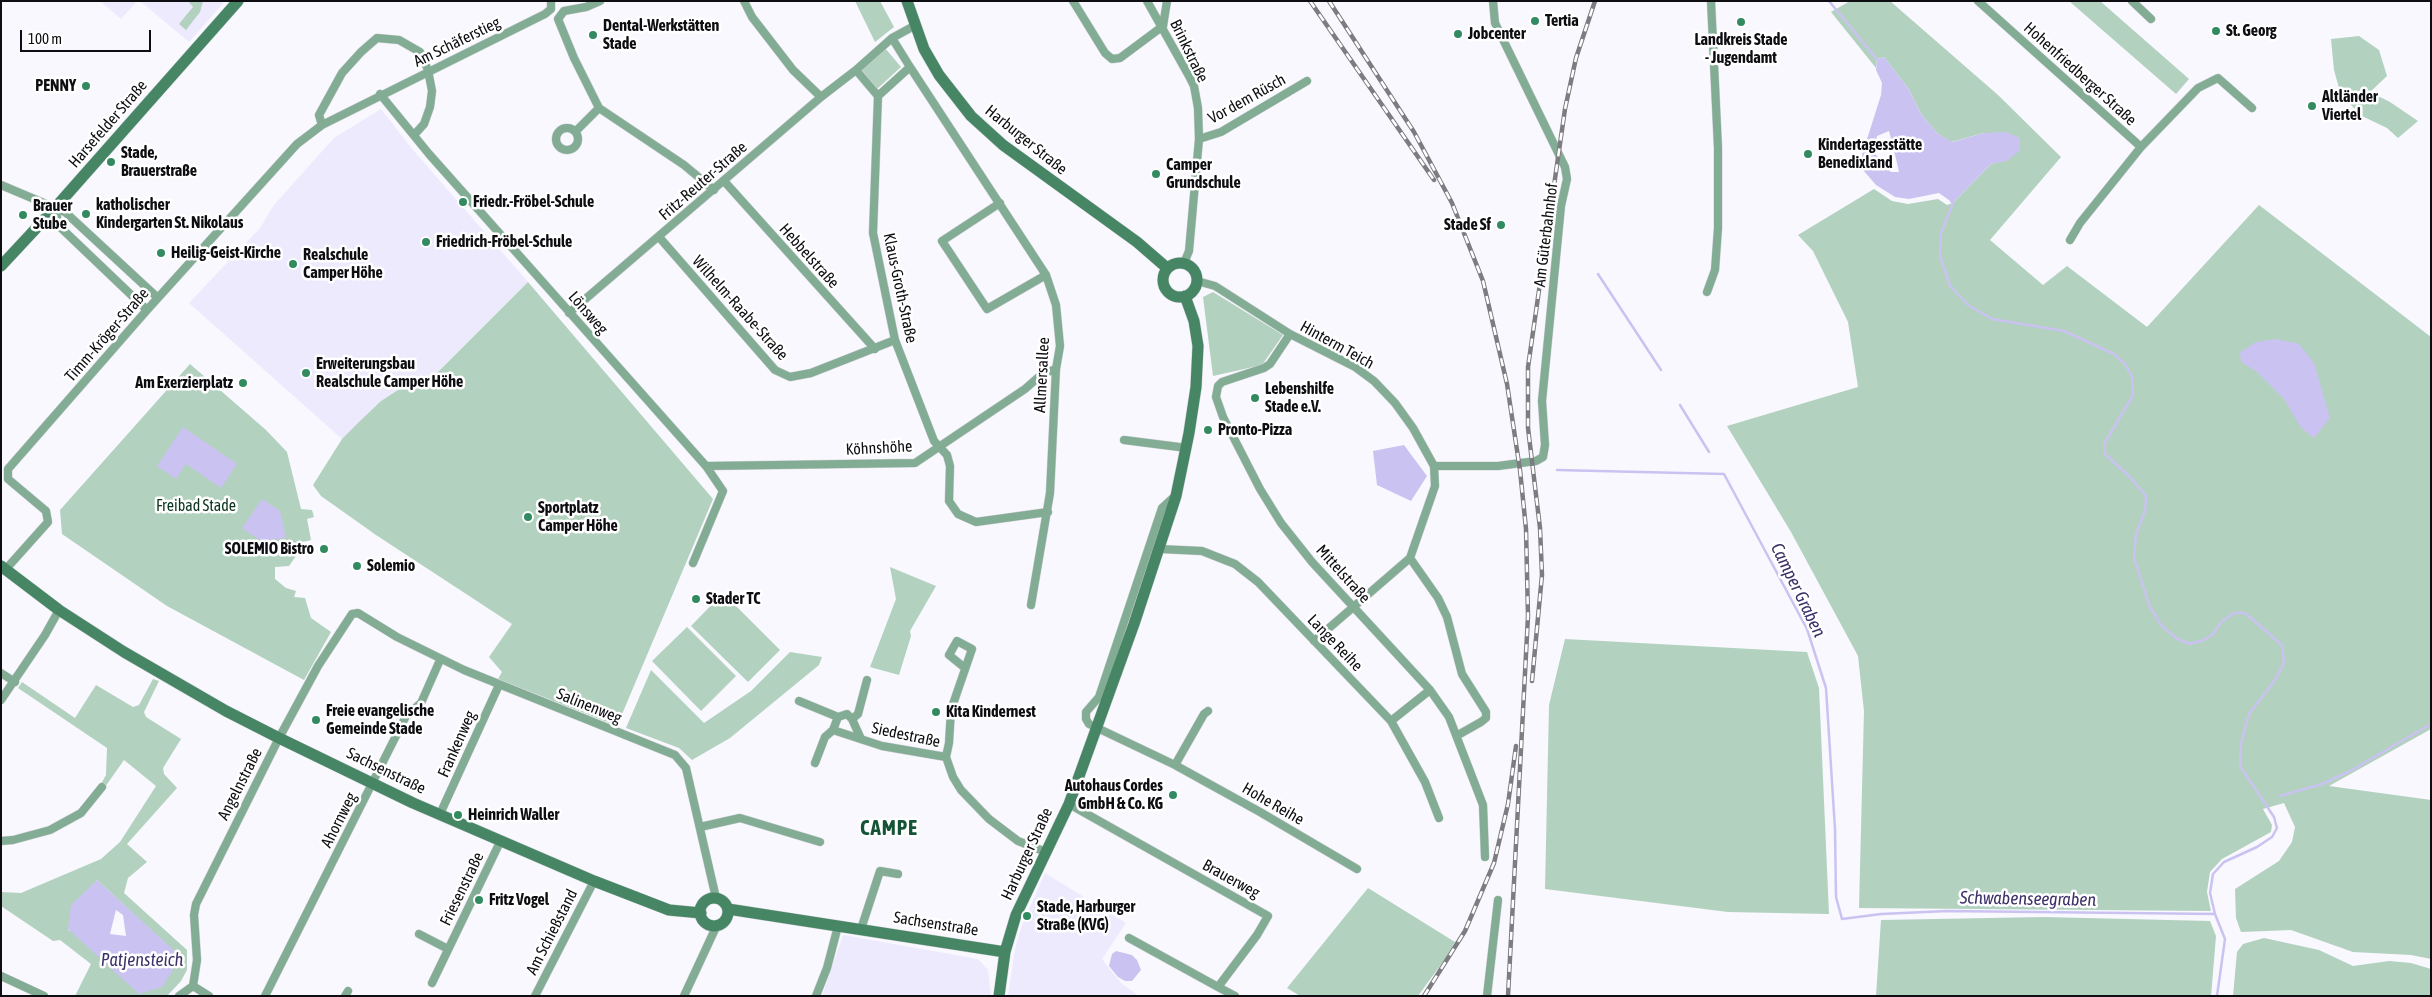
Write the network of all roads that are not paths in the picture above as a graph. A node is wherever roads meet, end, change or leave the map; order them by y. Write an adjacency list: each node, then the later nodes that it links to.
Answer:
1 (238, 1): 35 (main road, Harsefelder Straße)
2 (551, 1): 18 (street, Am Schäferstieg)
3 (600, 1): 24 (street)
4 (744, 1): 23 (street)
5 (907, 1): 14 (main road, Harburger Straße)
6 (1072, 1): 15 (street)
7 (1148, 1): 15 (street, Brinkstraße)
8 (1167, 1): 15 (street)
9 (1493, 1): 56 (street, Am Güterbahnhof)
10 (1711, 1): 43 (street)
11 (1978, 1): 30 (street, Hohenfriedberger Straße)
12 (2132, 1): 13 (street)
13 (2152, 19)
14 (914, 26): 16 (street, Fritz-Reuter-Straße); 40 (main road, Harburger Straße)
15 (1163, 26): 29 (street, Brinkstraße)
16 (892, 38): 17 (street, Allmersallee); 19 (street, Fritz-Reuter-Straße)
17 (910, 67): 22 (street); 34 (street, Allmersallee)
18 (428, 70): 21 (street, Am Schäferstieg); 26 (street); 28 (street)
19 (856, 70): 22 (street); 23 (street, Fritz-Reuter-Straße)
20 (1307, 81): 29 (street, Vor dem Rüsch)
21 (380, 94): 26 (street, Timm-Kröger-Straße); 28 (street, Lönsweg)
22 (878, 96): 49 (street, Klaus-Groth-Straße)
23 (821, 97): 31 (street, Fritz-Reuter-Straße)
24 (599, 108): 27 (street); 33 (street)
25 (2252, 108): 30 (street, Hohenfriedberger Straße)
26 (322, 125): 45 (street, Timm-Kröger-Straße)
27 (576, 131)
28 (414, 135): 47 (street, Lönsweg)
29 (1199, 139): 38 (street, Brinkstraße)
30 (2141, 147): 37 (street, Hohenfriedberger Straße)
31 (724, 181): 33 (street, Fritz-Reuter-Straße); 50 (street, Hebbelstraße)
32 (1, 185): 35 (street)
33 (714, 190): 36 (street, Fritz-Reuter-Straße)
34 (1000, 204): 41 (street, Allmersallee); 41 (street)
35 (56, 208): 39 (main road, Harsefelder Straße); 45 (street); 46 (street)
36 (659, 237): 47 (street, Fritz-Reuter-Straße); 50 (street, Wilhelm-Raabe-Straße)
37 (2070, 240)
38 (1184, 263): 40 (main road); 42 (main road)
39 (1, 266)
40 (1167, 268): 44 (main road)
41 (1046, 275): 51 (street, Allmersallee)
42 (1197, 281): 44 (main road); 48 (street, Hinterm Teich)
43 (1708, 292)
44 (1185, 296): 54 (main road, Harburger Straße)
45 (158, 298): 46 (street, Timm-Kröger-Straße)
46 (147, 310): 62 (street, Timm-Kröger-Straße)
47 (569, 313): 55 (street, Lönsweg)
48 (1290, 334): 56 (street, Hinterm Teich); 64 (street, Mittelstraße)
49 (894, 340): 50 (street, Wilhelm-Raabe-Straße); 53 (street, Klaus-Groth-Straße)
50 (875, 349)
51 (1056, 369): 53 (street, Köhnshöhe); 58 (street, Allmersallee)
52 (1124, 440): 54 (street)
53 (939, 447): 55 (street, Köhnshöhe); 58 (street, Klaus-Groth-Straße)
54 (1187, 448): 57 (main road, Harburger Straße)
55 (706, 466): 61 (street, Lönsweg)
56 (1434, 466): 60 (street)
57 (1176, 496): 59 (main road, Harburger Straße); 81 (street, Harburger Straße)
58 (1048, 512): 63 (street, Allmersallee)
59 (1160, 549): 67 (street, Lange Reihe); 81 (main road, Harburger Straße)
60 (1410, 558): 64 (street); 83 (street)
61 (693, 563)
62 (4, 568): 65 (main road, Sachsenstraße)
63 (1031, 605)
64 (1354, 607): 67 (street); 74 (street, Mittelstraße)
65 (59, 610): 72 (street); 84 (main road, Sachsenstraße)
66 (358, 614): 68 (street, Salinenweg); 84 (street, Angelnstraße)
67 (1314, 641): 80 (street, Lange Reihe)
68 (440, 660): 73 (street, Salinenweg); 89 (street, Ahornweg)
69 (965, 668): 86 (street)
70 (1, 672): 72 (street)
71 (867, 680): 79 (street)
72 (15, 682): 75 (street)
73 (499, 684): 92 (street, Frankenweg); 94 (street, Salinenweg)
74 (1430, 690): 80 (street); 83 (street, Mittelstraße)
75 (1, 700)
76 (799, 701): 78 (street)
77 (1208, 711): 88 (street)
78 (838, 717): 79 (street, Siedestraße); 82 (street)
79 (852, 719): 85 (street, Siedestraße)
80 (1391, 721): 93 (street, Lange Reihe)
81 (1097, 729): 88 (street, Hohe Reihe); 91 (main road, Harburger Straße)
82 (833, 730): 85 (street, Siedestraße); 87 (street)
83 (1458, 735): 99 (street, Mittelstraße)
84 (279, 738): 89 (main road, Sachsenstraße); 116 (street, Angelnstraße)
85 (861, 739): 86 (street, Siedestraße)
86 (946, 757): 98 (street)
87 (815, 763)
88 (1175, 765): 100 (street, Hohe Reihe)
89 (373, 783): 92 (main road, Sachsenstraße); 121 (street, Ahornweg)
90 (102, 787): 96 (street)
91 (1069, 804): 98 (main road, Harburger Straße); 117 (street, Brauerweg)
92 (440, 814): 95 (main road, Sachsenstraße)
93 (1439, 818)
94 (700, 827): 97 (street); 103 (street, Salinenweg)
95 (501, 840): 102 (main road, Sachsenstraße); 112 (street, Friesenstraße)
96 (1, 841)
97 (820, 842)
98 (1046, 852): 113 (main road, Harburger Straße)
99 (1485, 857)
100 (1357, 869)
101 (898, 874): 109 (street)
102 (594, 881): 106 (main road, Sachsenstraße); 122 (street, Am Schießstand)
103 (716, 898): 105 (main road); 106 (main road)
104 (1498, 900): 127 (street)
105 (728, 909): 107 (main road); 108 (main road, Sachsenstraße)
106 (701, 913): 107 (main road)
107 (717, 925): 123 (street)
108 (838, 926): 109 (main road, Sachsenstraße); 124 (street)
109 (861, 929): 113 (main road, Sachsenstraße)
110 (419, 934): 112 (street, Friesenstraße)
111 (1129, 938): 117 (street)
112 (448, 949): 115 (street, Friesenstraße)
113 (1005, 952): 125 (main road, Harburger Straße)
114 (1, 976): 118 (street)
115 (432, 983)
116 (193, 986): 119 (street); 120 (street)
117 (1218, 987): 126 (street)
118 (44, 996)
119 (179, 996)
120 (209, 996)
121 (265, 996)
122 (535, 996)
123 (684, 996)
124 (816, 996)
125 (999, 996)
126 (1235, 996)
127 (1487, 996)

